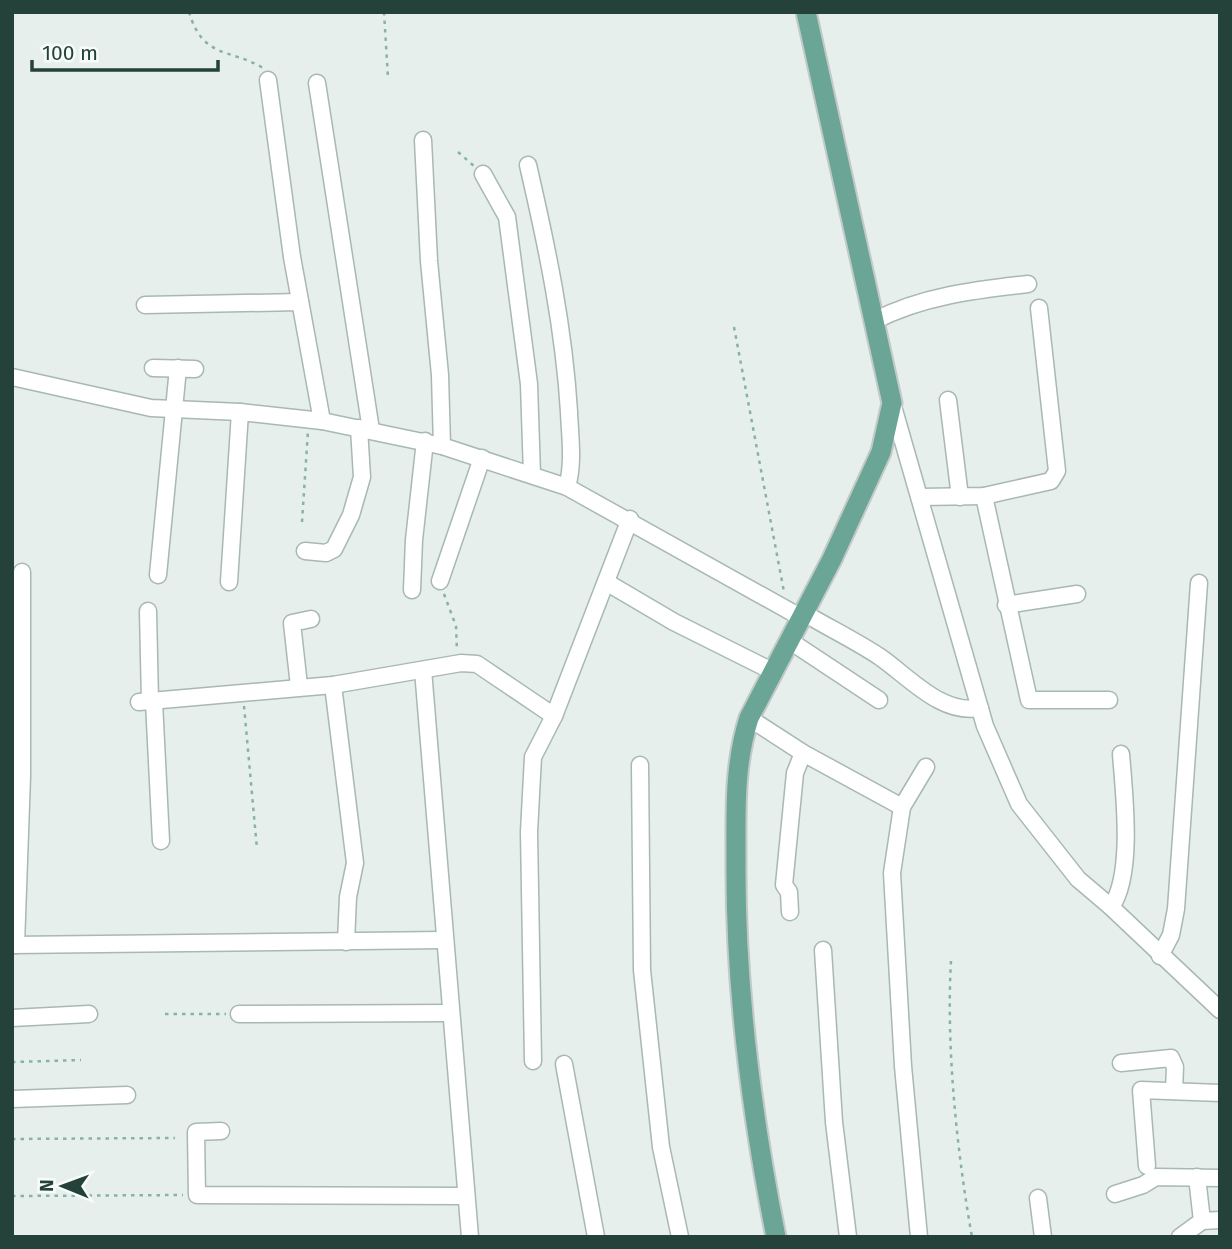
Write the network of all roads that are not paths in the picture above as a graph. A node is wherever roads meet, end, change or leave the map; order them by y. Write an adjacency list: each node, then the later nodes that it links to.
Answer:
1 (806, 12): 11 (main road)
2 (268, 80): 8 (street)
3 (317, 83): 19 (street)
4 (423, 140): 21 (street)
5 (528, 165): 24 (street)
6 (483, 174): 23 (street)
7 (1028, 284): 11 (street)
8 (300, 302): 9 (street); 18 (street)
9 (145, 305)
10 (1039, 308): 25 (street)
11 (874, 321): 15 (main road)
12 (153, 368): 16 (street)
13 (12, 377): 16 (street)
14 (948, 400): 27 (street)
15 (892, 403): 26 (street); 40 (main road)
16 (176, 409): 17 (street); 31 (street)
17 (240, 412): 18 (street); 33 (street)
18 (315, 420): 19 (street)
19 (365, 429): 20 (street); 29 (street)
20 (425, 441): 21 (street); 36 (street)
21 (442, 446): 22 (street)
22 (482, 458): 23 (street); 32 (street)
23 (532, 475): 24 (street)
24 (567, 487): 28 (street)
25 (985, 496): 27 (street); 38 (street)
26 (920, 497): 27 (street); 50 (street)
27 (960, 497)
28 (630, 519): 34 (street); 40 (street)
29 (305, 551)
30 (22, 572): 63 (street)
31 (158, 575)
32 (440, 581)
33 (229, 582)
34 (606, 582): 44 (street); 51 (street)
35 (1199, 583): 65 (street)
36 (412, 590)
37 (1077, 594): 38 (street)
38 (1006, 605): 48 (street)
39 (148, 611): 49 (street)
40 (803, 615): 42 (main road); 50 (street)
41 (311, 619): 46 (street)
42 (790, 641): 44 (main road); 47 (street)
43 (423, 670): 45 (street); 51 (street); 61 (street)
44 (774, 672): 52 (main road)
45 (333, 685): 46 (street); 62 (street)
46 (299, 687): 49 (street)
47 (879, 700)
48 (1109, 700)
49 (148, 702): 58 (street)
50 (980, 708): 59 (street)
51 (554, 716): 71 (street)
52 (749, 718): 53 (street); 90 (main road)
53 (803, 753): 57 (street); 60 (street)
54 (1121, 754): 59 (street)
55 (640, 765): 89 (street)
56 (926, 766): 57 (street)
57 (902, 807): 92 (street)
58 (160, 842)
59 (1111, 907): 65 (street)
60 (790, 912)
61 (443, 940): 62 (street); 67 (street)
62 (346, 942): 63 (street)
63 (14, 945)
64 (823, 950): 91 (street)
65 (1160, 956): 66 (street)
66 (1220, 1010)
67 (450, 1013): 69 (street); 83 (street)
68 (89, 1014): 70 (street)
69 (239, 1014)
70 (12, 1017)
71 (533, 1062)
72 (1121, 1063): 74 (street)
73 (564, 1064): 88 (street)
74 (1174, 1091): 75 (street); 79 (street)
75 (1220, 1093)
76 (127, 1096): 77 (street)
77 (12, 1100)
78 (221, 1132): 83 (street)
79 (1147, 1166)
80 (1197, 1177): 81 (street); 82 (street); 86 (street)
81 (1220, 1178)
82 (1115, 1194)
83 (466, 1196): 87 (street)
84 (1038, 1198): 93 (street)
85 (1220, 1220): 86 (street)
86 (1202, 1221): 94 (street)
87 (470, 1237)
88 (596, 1237)
89 (680, 1237)
90 (776, 1237)
91 (848, 1237)
92 (919, 1237)
93 (1043, 1237)
94 (1180, 1237)

